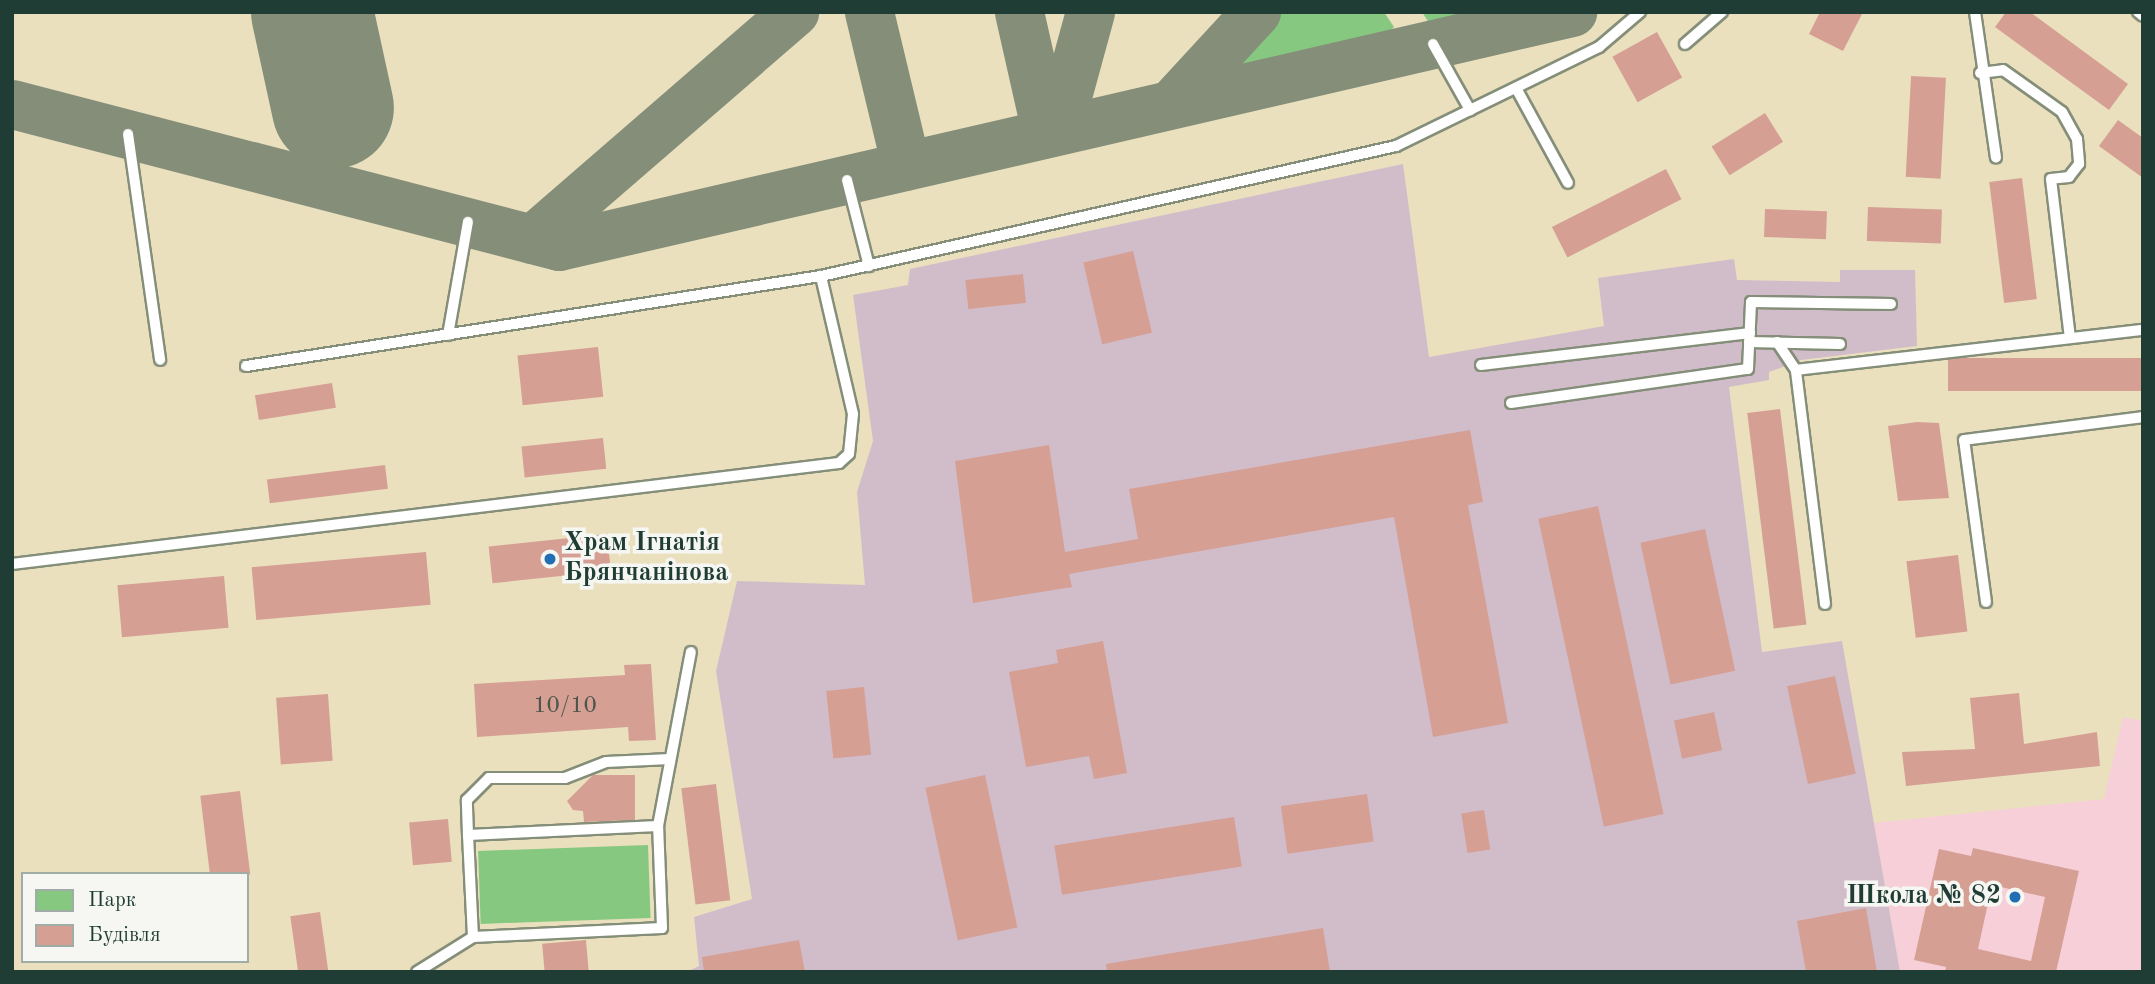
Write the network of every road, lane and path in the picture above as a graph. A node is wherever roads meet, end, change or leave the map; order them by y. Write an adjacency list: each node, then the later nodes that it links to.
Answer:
1 (1640, 12): 9 (lane)
2 (1722, 12): 7 (lane)
3 (1975, 12): 8 (lane)
4 (2138, 12): 5 (lane)
5 (2143, 16)
6 (1433, 44): 10 (lane)
7 (1685, 44)
8 (1980, 73): 12 (lane); 22 (lane)
9 (1516, 88): 10 (lane); 14 (lane)
10 (1470, 110): 16 (lane)
11 (128, 134): 25 (lane)
12 (1996, 157)
13 (847, 180): 16 (lane)
14 (1568, 183)
15 (468, 222): 20 (lane)
16 (869, 266): 17 (lane)
17 (821, 276): 20 (lane); 31 (lane)
18 (1891, 304): 21 (lane)
19 (2143, 330): 22 (lane)
20 (449, 334): 27 (lane)
21 (1749, 337): 23 (lane); 26 (lane); 29 (lane)
22 (2070, 338): 28 (lane)
23 (1777, 342): 24 (lane); 28 (lane)
24 (1840, 344)
25 (160, 360)
26 (1481, 365)
27 (246, 366)
28 (1796, 370): 33 (lane)
29 (1511, 403)
30 (2143, 417): 32 (lane)
31 (12, 564)
32 (1986, 603)
33 (1825, 604)
34 (691, 652): 35 (lane)
35 (670, 759): 36 (lane); 37 (lane)
36 (658, 826): 37 (lane); 38 (lane)
37 (468, 835): 38 (lane)
38 (473, 937): 39 (lane)
39 (417, 972)

